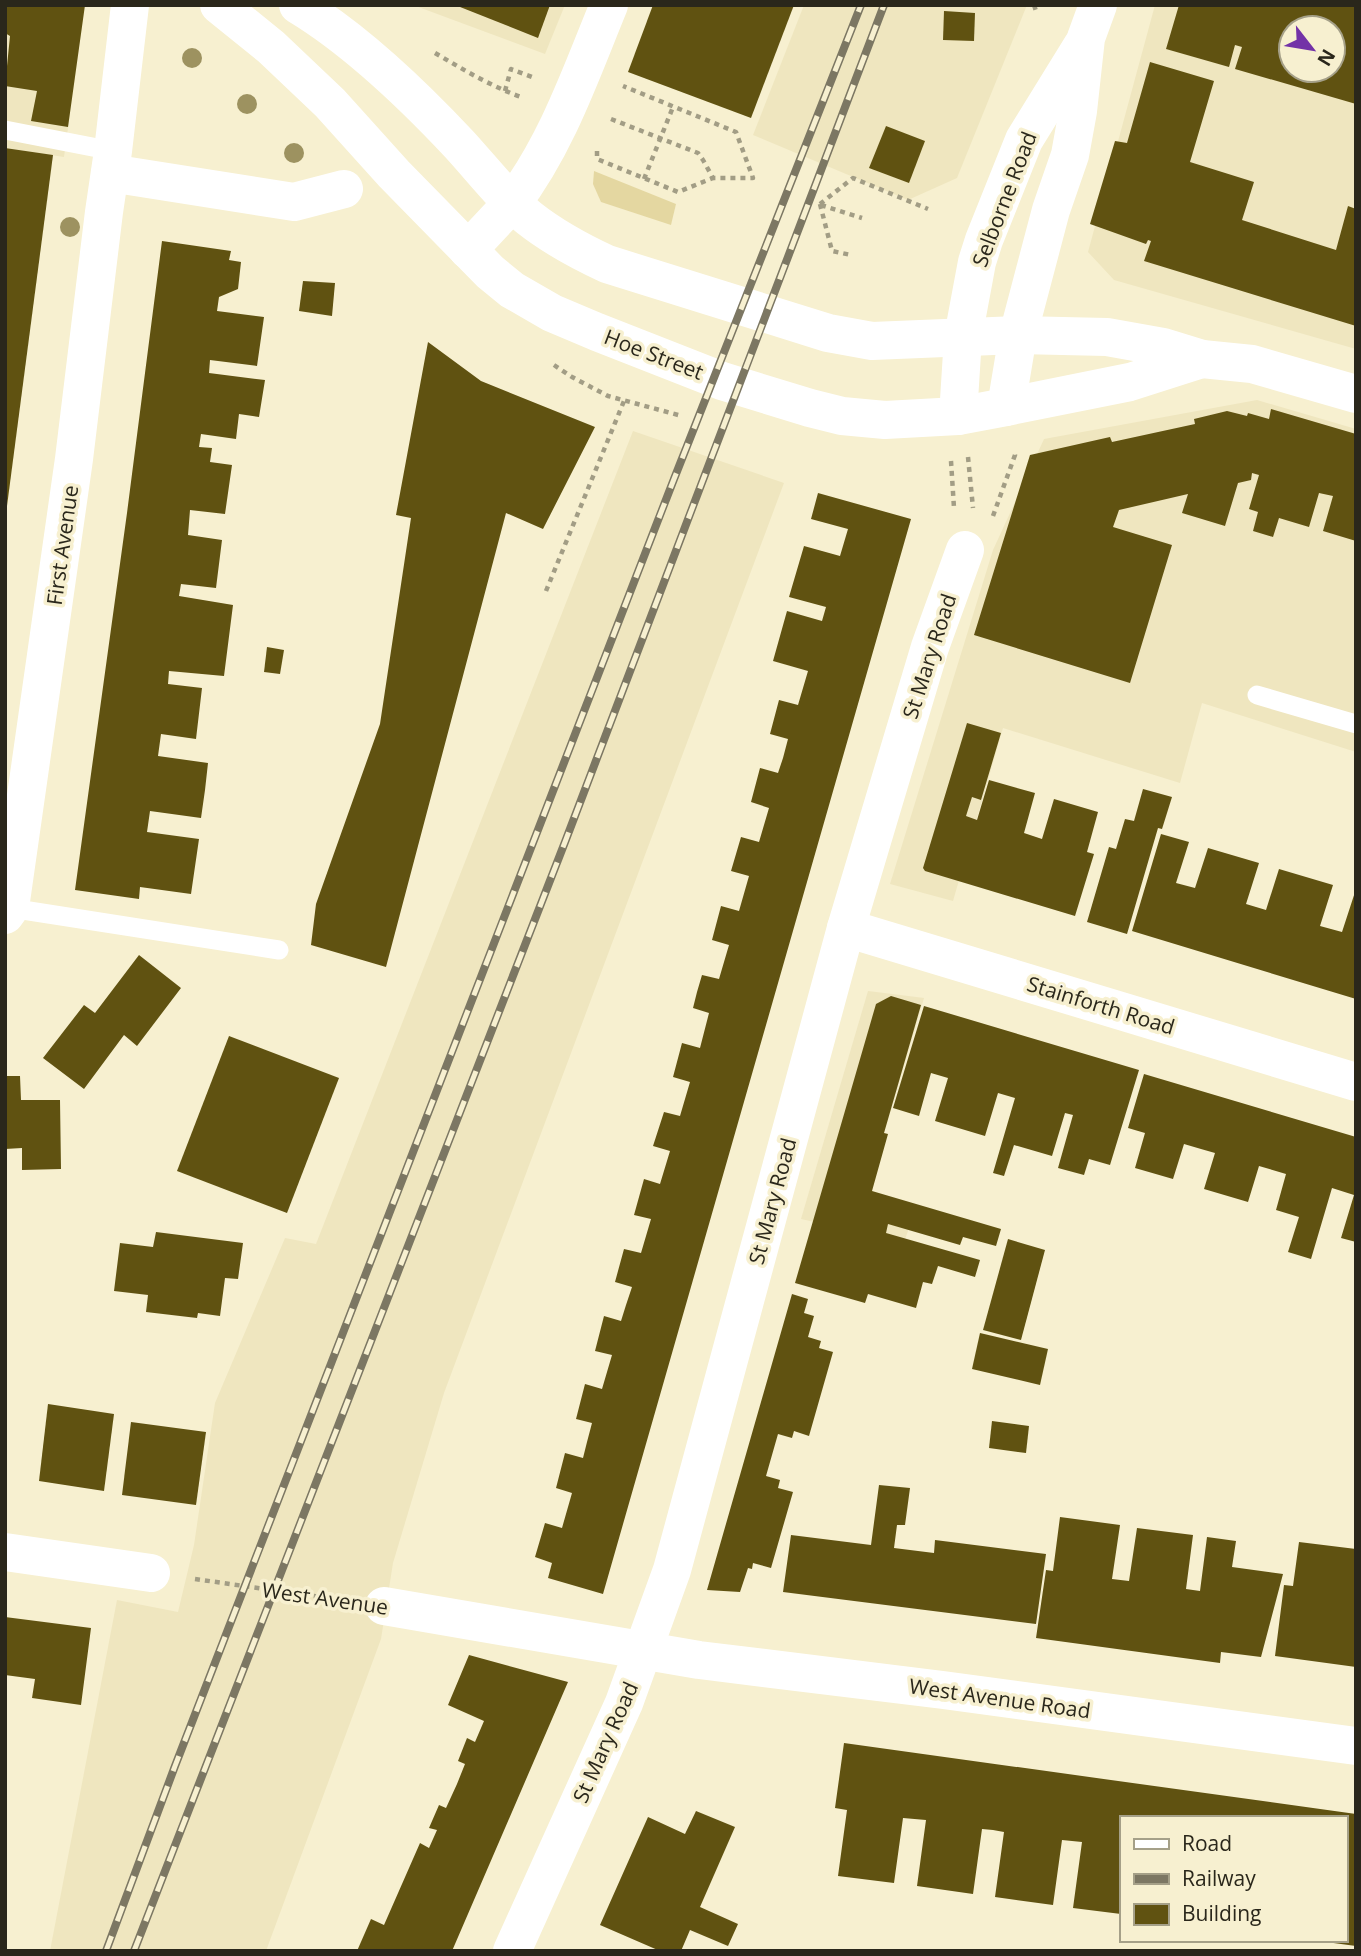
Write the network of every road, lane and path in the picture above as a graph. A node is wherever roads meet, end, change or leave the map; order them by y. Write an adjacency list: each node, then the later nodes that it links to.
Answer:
1 (130, 5): 16 (street, First Avenue)
2 (219, 5): 7 (street, Hoe Street)
3 (279, 5): 7 (street)
4 (298, 5): 20 (street, Hoe Street)
5 (609, 5): 20 (street)
6 (1092, 22): 26 (street, Selborne Road); 27 (street, Selborne Road)
7 (271, 47): 24 (street, Hoe Street)
8 (430, 50): 9 (path)
9 (511, 69)
10 (620, 85): 11 (path)
11 (673, 107): 14 (path); 17 (path)
12 (602, 118): 14 (path)
13 (5, 130): 16 (lane)
14 (660, 139): 17 (path); 18 (path)
15 (596, 149): 18 (path)
16 (113, 150): 19 (street); 39 (street, First Avenue)
17 (713, 178): 18 (path)
18 (644, 179)
19 (344, 189)
20 (512, 203): 24 (street); 27 (street, Hoe Street)
21 (820, 204): 22 (path); 23 (path); 25 (path)
22 (928, 209)
23 (862, 219)
24 (468, 250): 32 (street, Hoe Street)
25 (851, 255)
26 (1018, 335): 27 (street, Hoe Street); 28 (street, Hoe Street); 31 (street, Selborne Road)
27 (963, 337): 32 (street, Selborne Road)
28 (1202, 359): 29 (street, Hoe Street); 31 (street, Hoe Street)
29 (1356, 394)
30 (624, 401): 36 (path)
31 (1006, 407): 32 (street, Hoe Street)
32 (963, 431): 35 (path)
33 (1015, 455): 35 (path)
34 (952, 466): 35 (path)
35 (960, 533): 40 (street, St Mary Road)
36 (546, 591)
37 (1257, 695): 38 (lane)
38 (1356, 724)
39 (8, 911): 41 (lane)
40 (846, 928): 42 (street, Stainforth Road); 46 (street, St Mary Road)
41 (279, 950)
42 (1356, 1082)
43 (5, 1552): 44 (street)
44 (151, 1573): 45 (path, West Avenue)
45 (384, 1606): 46 (street, West Avenue)
46 (644, 1649): 47 (street, West Avenue Road); 48 (street, St Mary Road)
47 (1356, 1746)
48 (512, 1951)

